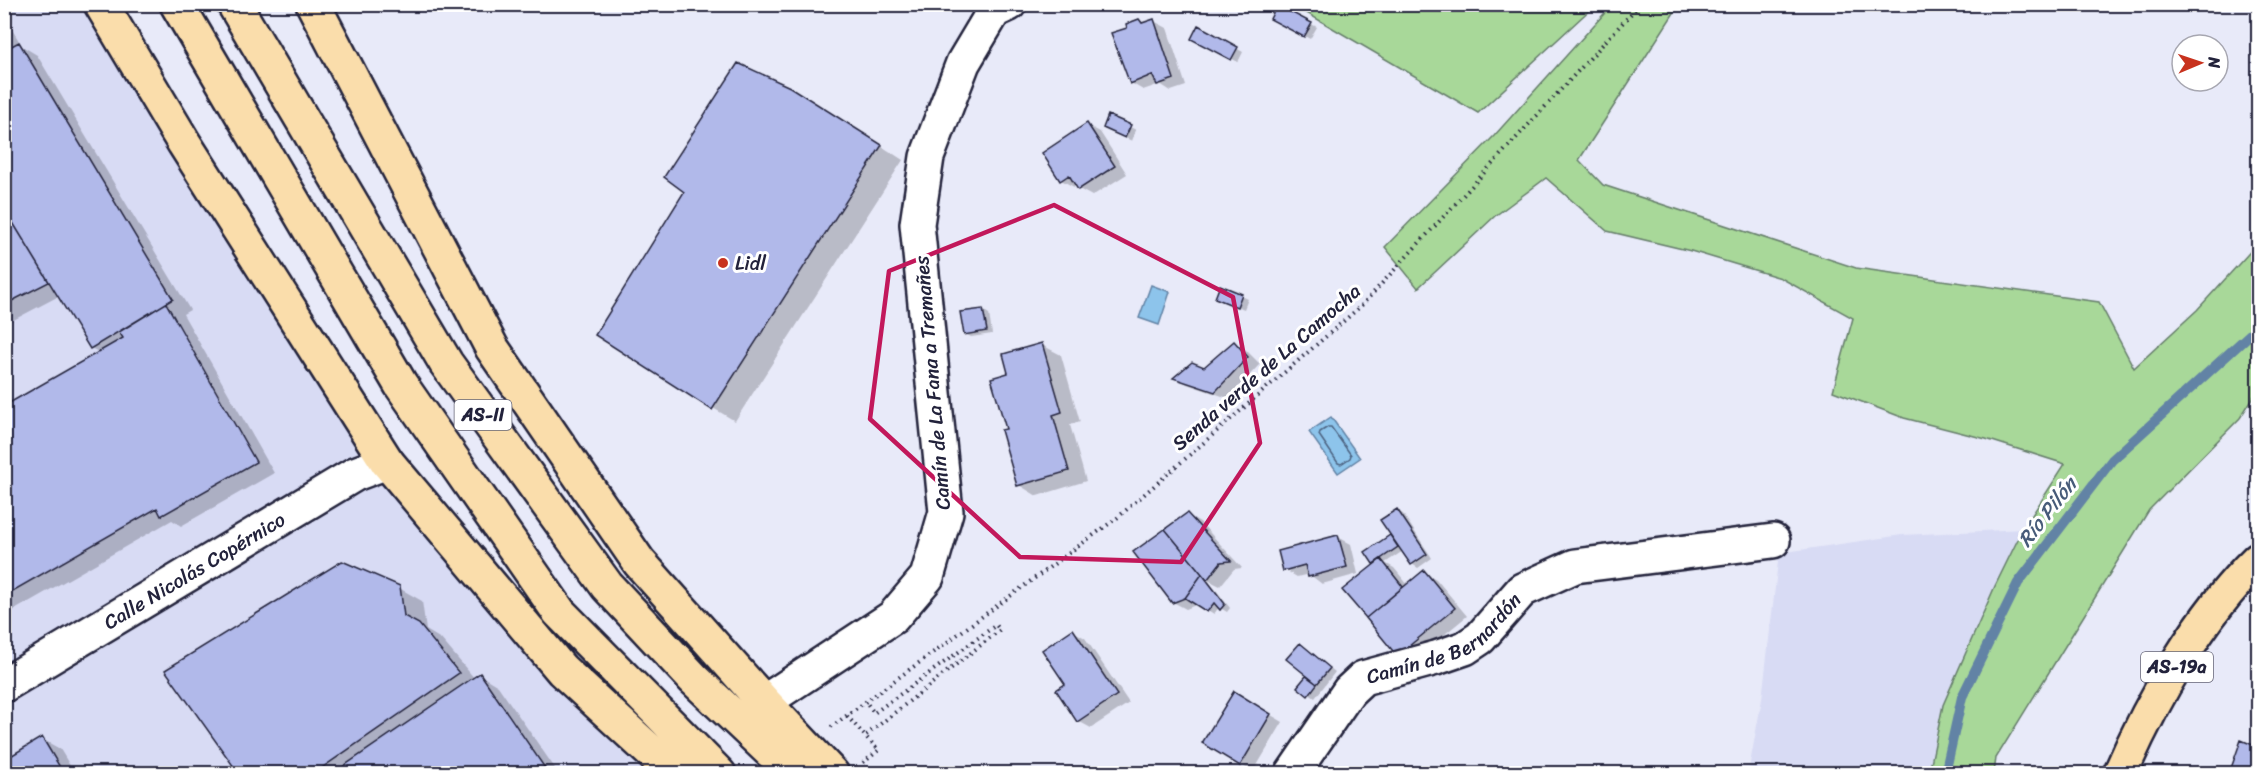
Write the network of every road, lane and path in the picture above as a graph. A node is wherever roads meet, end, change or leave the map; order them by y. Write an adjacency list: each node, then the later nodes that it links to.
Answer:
1 (101, 4): 7 (highway)
2 (177, 4): 18 (highway, AS-II)
3 (234, 4): 19 (highway, AS-II)
4 (313, 4): 11 (highway)
5 (1009, 4): 11 (street, Camín de La Fana a Tremañes)
6 (1640, 4): 12 (path, Senda verde de La Camocha)
7 (387, 462): 10 (street, Calle Nicolás Copérnico); 17 (highway)
8 (1773, 542): 20 (street, Camín de Bernardón)
9 (2255, 563): 21 (highway, AS-19a)
10 (4, 685)
11 (764, 702): 16 (highway)
12 (866, 702): 13 (path, Senda verde de La Camocha); 15 (path)
13 (847, 716): 14 (path, Senda verde de La Camocha); 15 (path)
14 (827, 730)
15 (865, 736): 16 (path)
16 (847, 769)
17 (675, 774)
18 (720, 774)
19 (799, 774)
20 (1292, 774)
21 (2120, 774)

